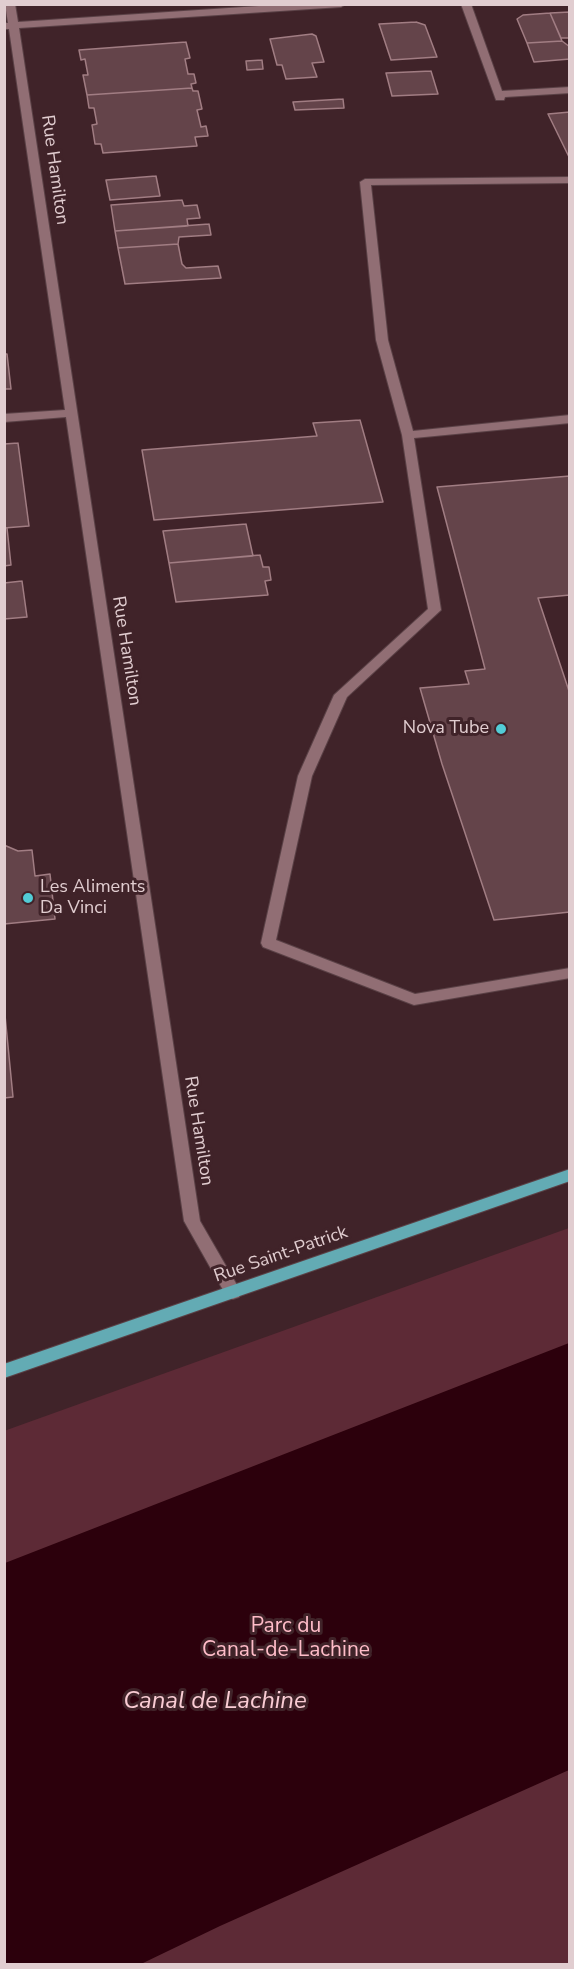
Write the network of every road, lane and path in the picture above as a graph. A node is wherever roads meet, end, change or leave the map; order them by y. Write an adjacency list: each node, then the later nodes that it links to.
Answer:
1 (10, 4): 4 (street, Rue Hamilton)
2 (341, 4): 4 (street)
3 (466, 4): 5 (street)
4 (9, 26): 7 (street, Rue Hamilton)
5 (570, 90)
6 (570, 180): 10 (street)
7 (71, 413): 8 (street); 13 (street, Rue Hamilton)
8 (4, 418)
9 (570, 419): 10 (street)
10 (408, 435): 11 (street)
11 (570, 973)
12 (570, 1175): 13 (main road, Rue Saint-Patrick)
13 (233, 1292): 14 (main road, Rue Saint-Patrick)
14 (4, 1371)

